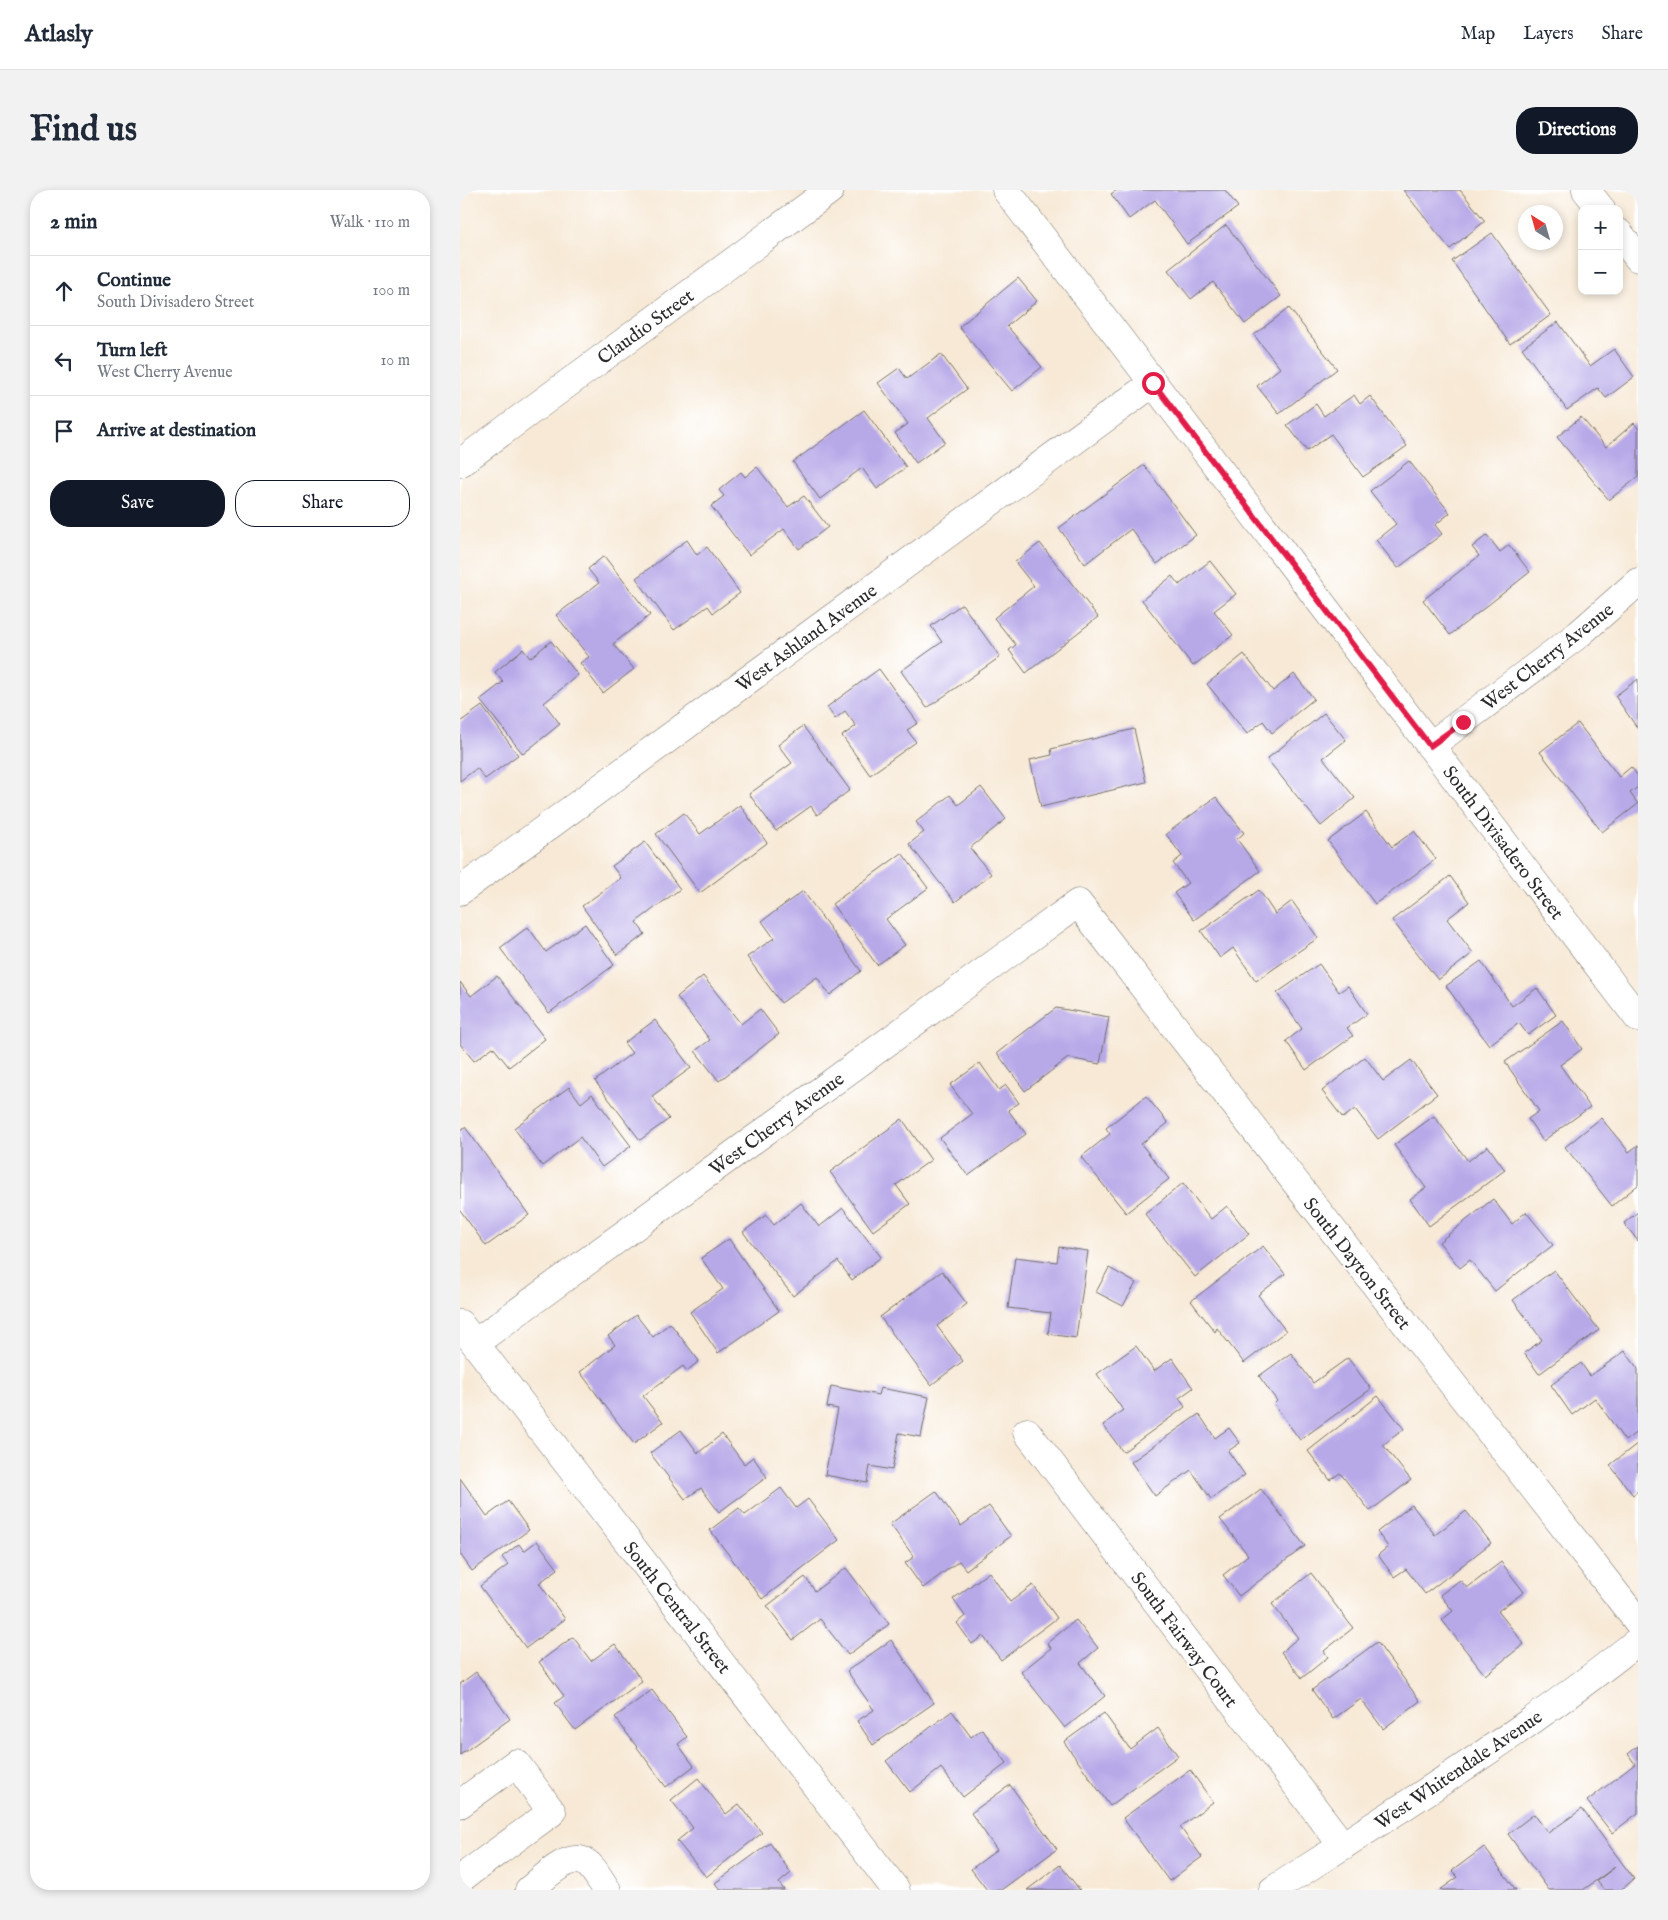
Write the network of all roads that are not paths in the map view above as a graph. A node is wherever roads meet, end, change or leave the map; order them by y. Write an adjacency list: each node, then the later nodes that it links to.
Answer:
1 (830, 190): 8 (street, Claudio Street)
2 (1006, 190): 7 (street, South Divisadero Street)
3 (1586, 190): 4 (street)
4 (1598, 205)
5 (1623, 238): 6 (street)
6 (1638, 258)
7 (1153, 383): 10 (street, South Divisadero Street); 11 (street, West Ashland Avenue)
8 (460, 463)
9 (1638, 582): 10 (street, West Cherry Avenue)
10 (1430, 746): 13 (street, South Divisadero Street)
11 (460, 891)
12 (1078, 903): 14 (street, West Cherry Avenue); 16 (street, South Dayton Street)
13 (1638, 1018)
14 (467, 1333): 23 (street, South Central Street)
15 (1027, 1432): 19 (street, South Fairway Court)
16 (1638, 1622)
17 (1638, 1641): 19 (street, West Whitendale Avenue)
18 (460, 1804): 20 (street)
19 (1343, 1846): 24 (street, West Whitendale Avenue)
20 (460, 1879)
21 (529, 1890): 22 (street)
22 (607, 1890)
23 (896, 1890)
24 (1273, 1890)

